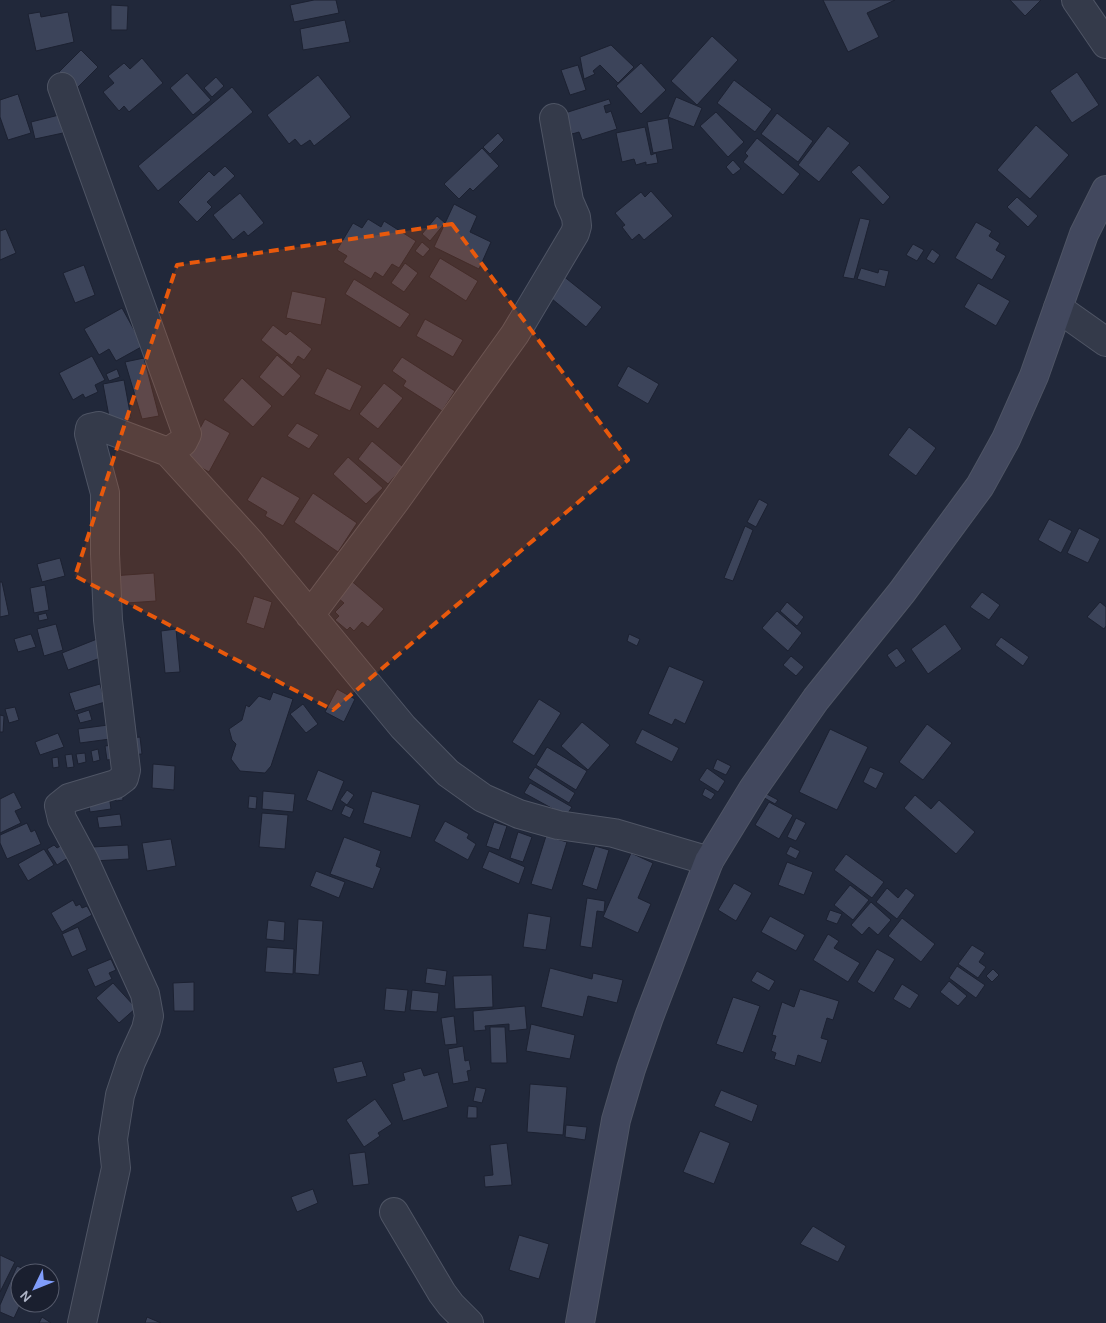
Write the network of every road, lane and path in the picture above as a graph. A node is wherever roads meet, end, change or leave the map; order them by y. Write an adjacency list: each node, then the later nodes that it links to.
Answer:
1 (1076, 0): 2 (street)
2 (1106, 44)
3 (62, 87): 8 (street)
4 (554, 118): 9 (street)
5 (1106, 190): 6 (street)
6 (1058, 308): 7 (street); 10 (street)
7 (1106, 342)
8 (168, 452): 9 (street); 12 (street)
9 (310, 615): 10 (street)
10 (709, 861): 14 (street)
11 (394, 1212): 13 (street)
12 (82, 1323)
13 (469, 1323)
14 (580, 1323)

